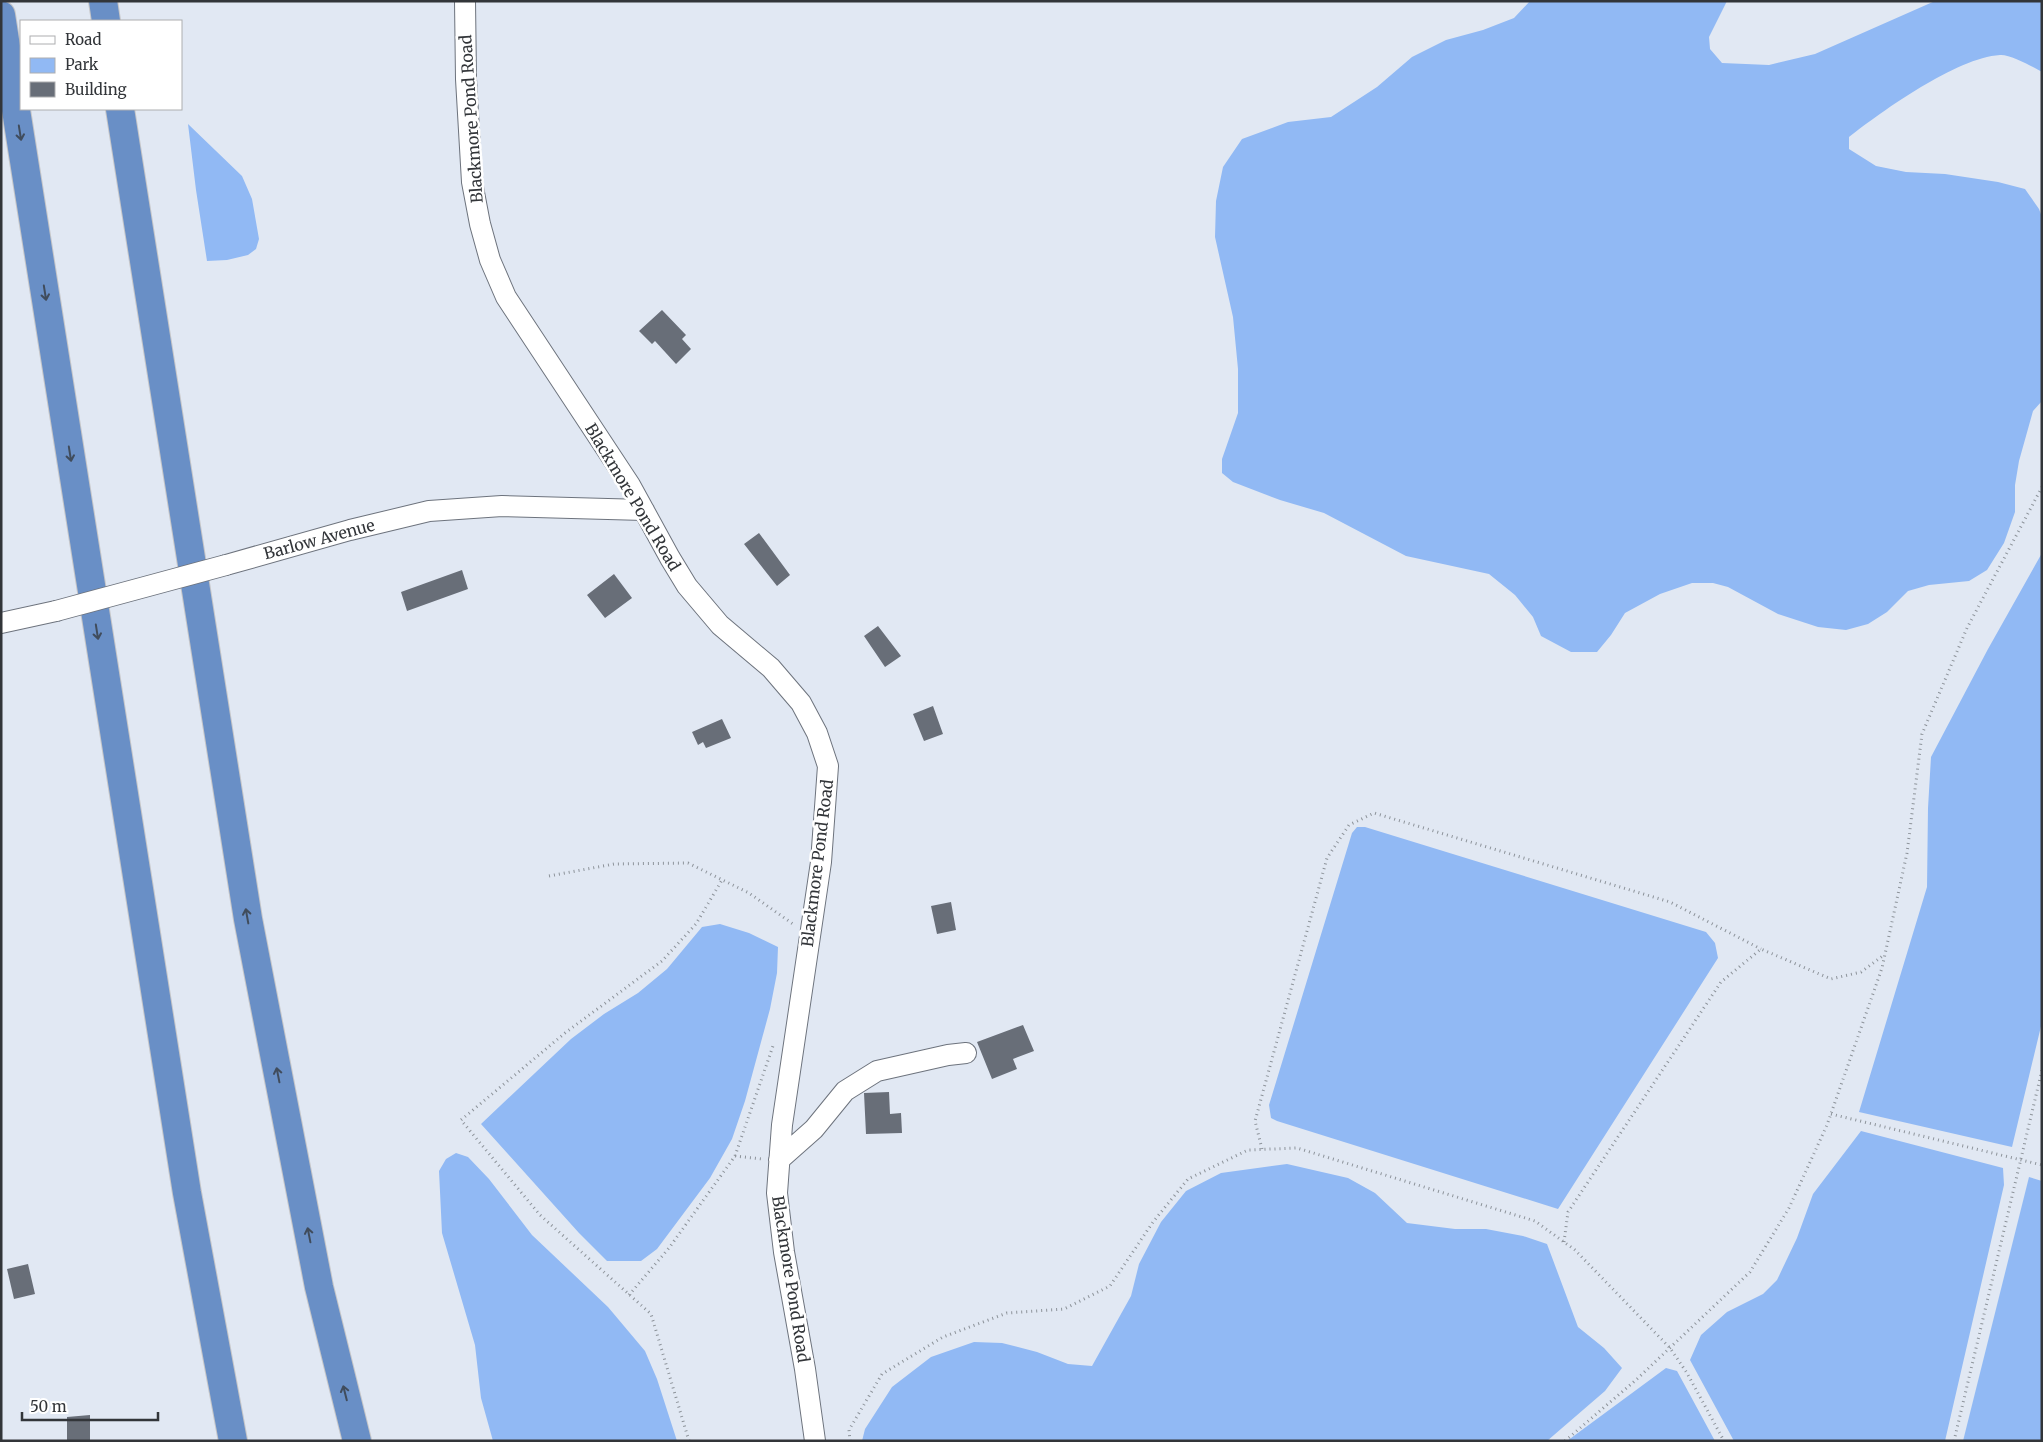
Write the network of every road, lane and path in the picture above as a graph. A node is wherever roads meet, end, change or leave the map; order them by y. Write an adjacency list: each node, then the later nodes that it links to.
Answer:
1 (103, 1): 4 (highway)
2 (465, 1): 7 (street, Blackmore Pond Road)
3 (1, 15): 26 (highway, one-way to 26)
4 (106, 20)
5 (120, 110): 27 (highway, one-way to 5)
6 (2042, 488): 13 (path)
7 (644, 510): 8 (street, Barlow Avenue, bridge); 11 (street, Blackmore Pond Road)
8 (1, 623)
9 (549, 876): 10 (path)
10 (722, 880): 11 (path); 24 (path)
11 (810, 936): 20 (street, Blackmore Pond Road)
12 (1761, 949): 13 (path); 18 (path); 23 (path)
13 (1885, 955): 17 (path)
14 (776, 1034): 19 (path)
15 (966, 1053): 20 (street)
16 (2042, 1070): 21 (path)
17 (1831, 1114): 21 (path); 25 (path)
18 (1262, 1149): 23 (path); 30 (path)
19 (735, 1156): 20 (path); 24 (path)
20 (779, 1160): 29 (street, Blackmore Pond Road)
21 (2020, 1160): 22 (path); 33 (path)
22 (2042, 1166)
23 (1564, 1242): 25 (path)
24 (629, 1295): 28 (path)
25 (1670, 1348): 31 (path); 32 (path)
26 (233, 1441)
27 (357, 1441)
28 (689, 1441)
29 (815, 1441)
30 (850, 1441)
31 (1565, 1441)
32 (1724, 1441)
33 (1954, 1441)

